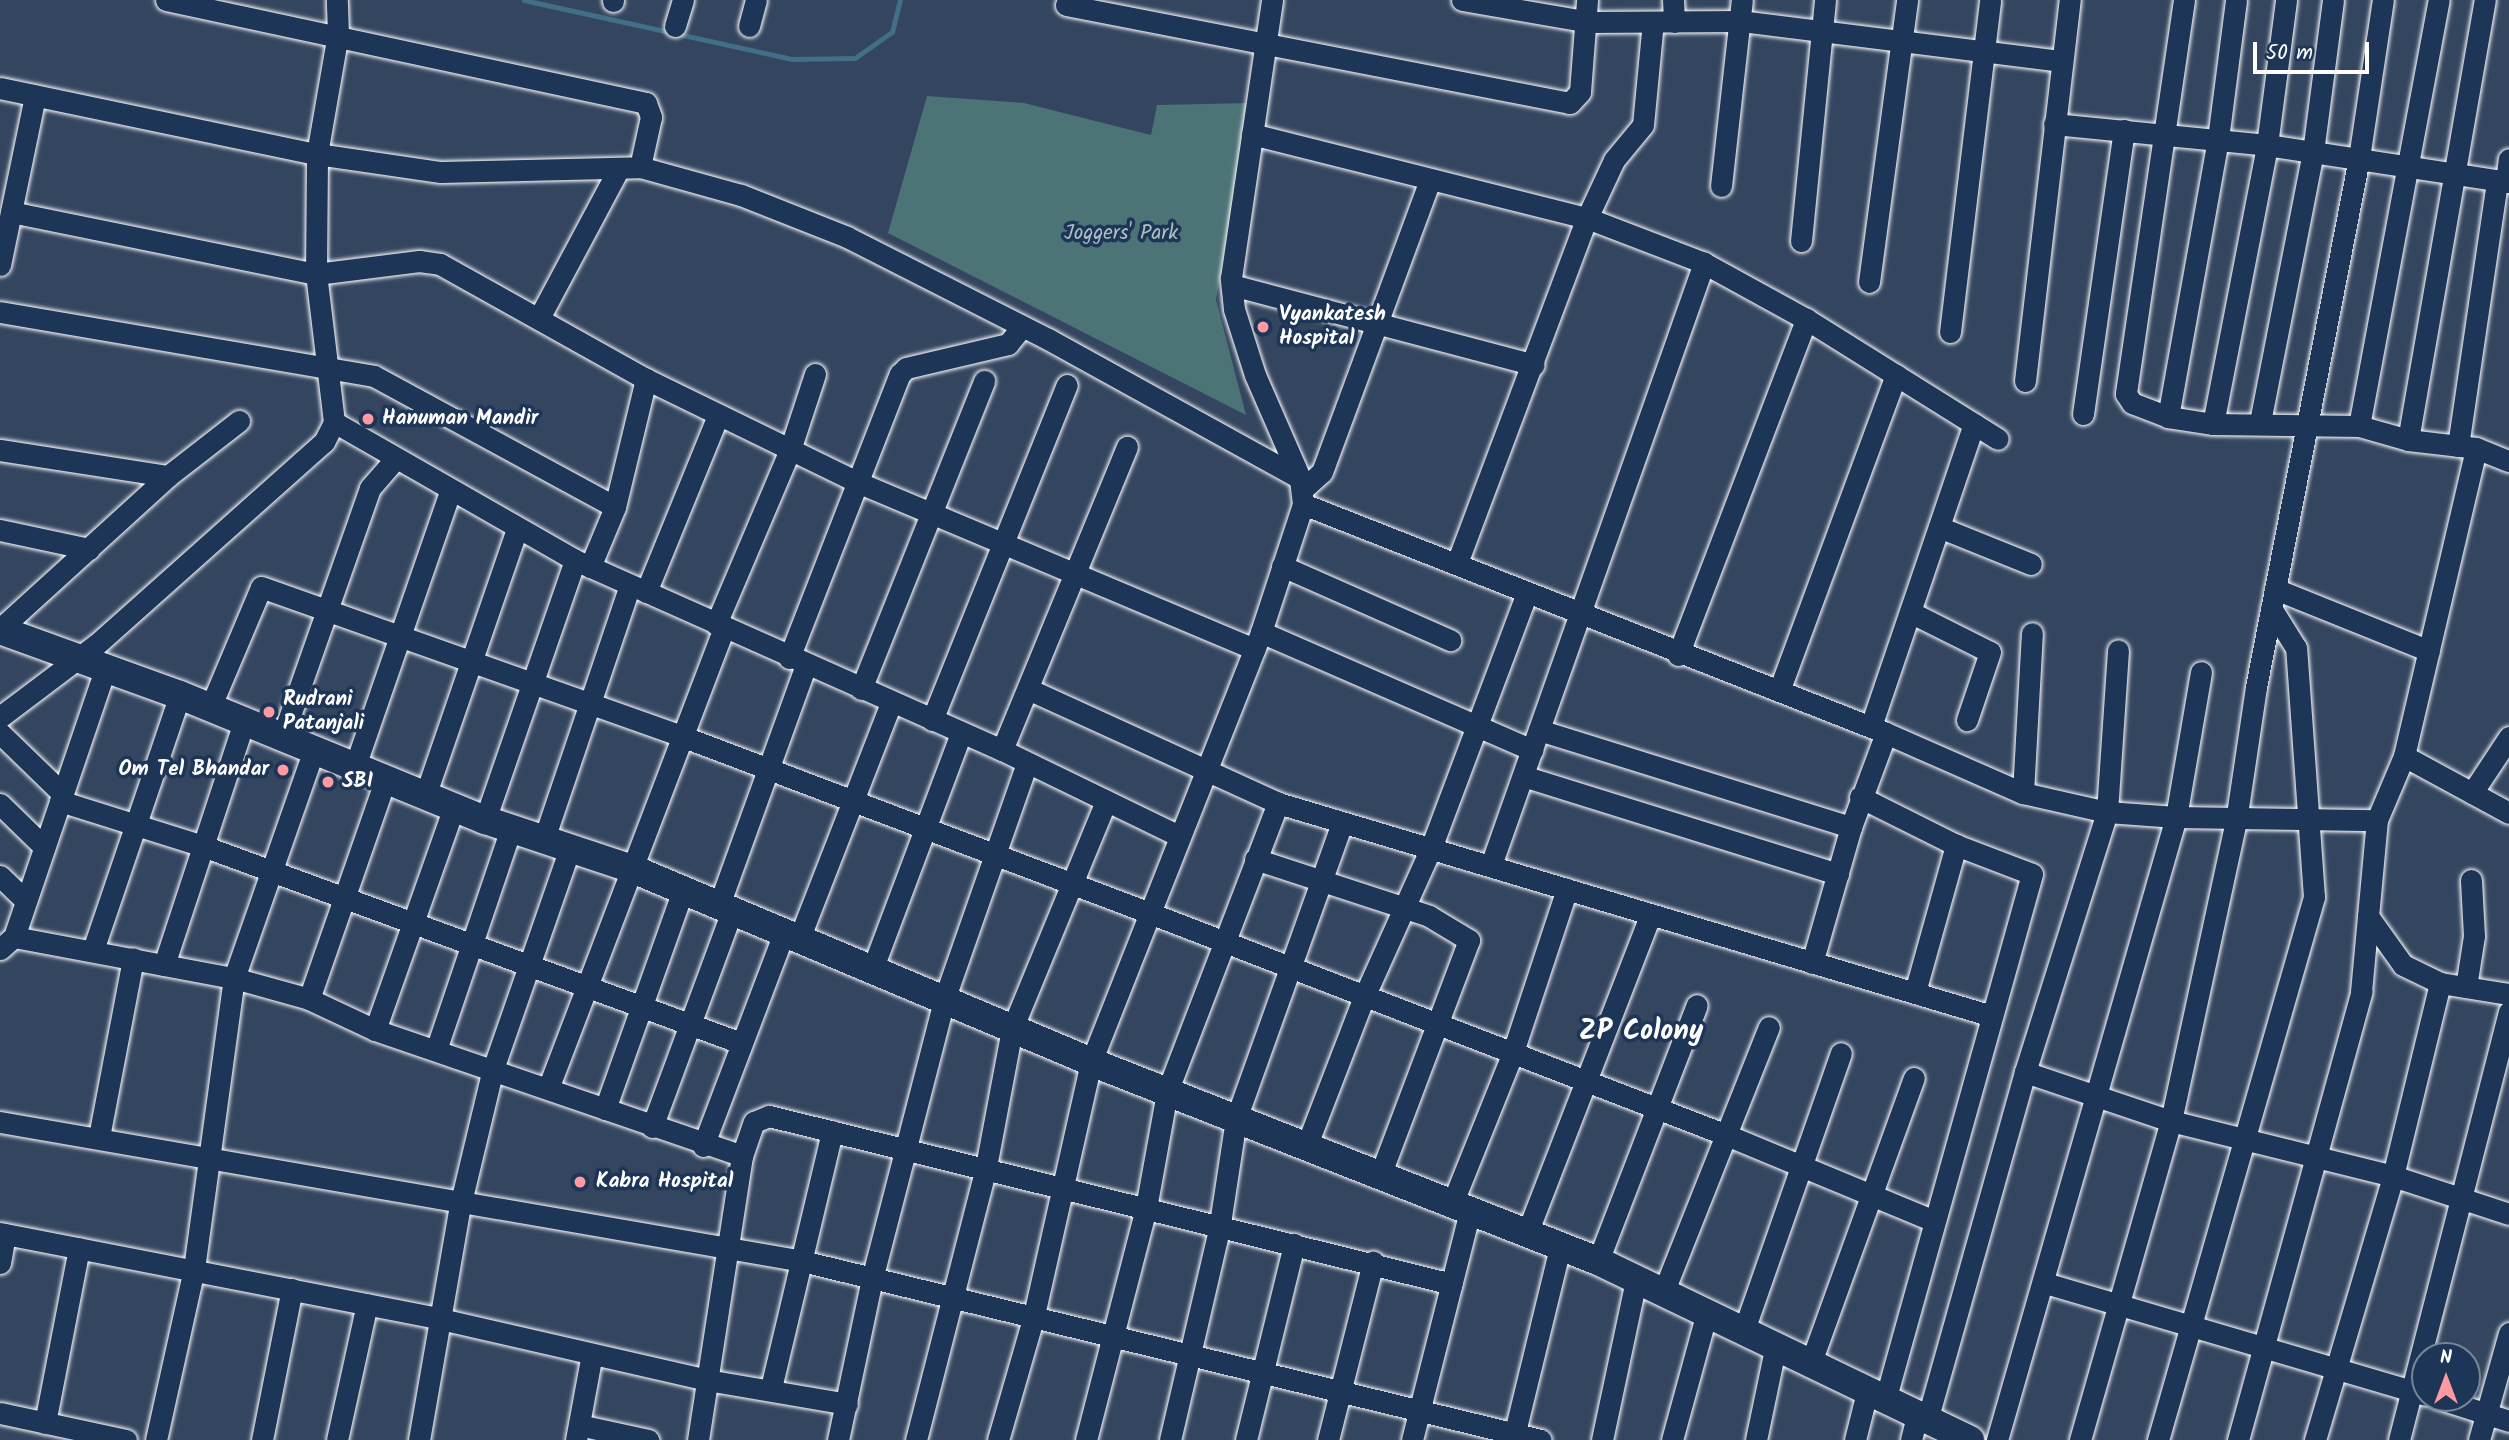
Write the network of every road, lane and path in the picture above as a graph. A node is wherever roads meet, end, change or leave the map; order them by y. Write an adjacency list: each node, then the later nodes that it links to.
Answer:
1 (166, 0): 20 (street)
2 (337, 0): 28 (street)
3 (683, 0): 25 (street)
4 (756, 0): 26 (street)
5 (1272, 0): 30 (street)
6 (1462, 0): 23 (street)
7 (1587, 0): 23 (street)
8 (1673, 0): 24 (street)
9 (1825, 0): 27 (street)
10 (1907, 0): 29 (street)
11 (1990, 0): 31 (street)
12 (2070, 0): 32 (street)
13 (2184, 0): 38 (street)
14 (2236, 0): 39 (street)
15 (2286, 0): 40 (street)
16 (2333, 0): 41 (street)
17 (2384, 0): 43 (street)
18 (2439, 0): 46 (street)
19 (2485, 0): 47 (street)
20 (196, 3): 28 (street)
21 (1066, 5): 30 (street)
22 (1741, 11): 24 (street); 27 (street); 50 (street)
23 (1590, 22): 24 (street); 30 (street)
24 (1664, 22): 52 (street)
25 (675, 26)
26 (749, 26)
27 (1822, 30): 29 (street); 53 (street)
28 (338, 34): 42 (street); 45 (street)
29 (1902, 41): 31 (street); 57 (street)
30 (1268, 45): 37 (street)
31 (1985, 52): 32 (street); 64 (street)
32 (2062, 61): 35 (street)
33 (0, 88): 34 (street)
34 (35, 96): 42 (street); 51 (street)
35 (2054, 124): 36 (street); 70 (street)
36 (2124, 130): 38 (street); 73 (street)
37 (1252, 134): 48 (street); 58 (street)
38 (2166, 134): 39 (street); 75 (street)
39 (2218, 139): 40 (street); 75 (street)
40 (2267, 145): 41 (street); 80 (street)
41 (2313, 152): 43 (street); 78 (street)
42 (317, 154): 45 (street); 56 (street)
43 (2359, 158): 46 (street); 81 (street)
44 (2509, 159): 49 (street)
45 (629, 167): 60 (street); 63 (street)
46 (2408, 169): 47 (street); 82 (street)
47 (2459, 175): 49 (street); 84 (street)
48 (1430, 180): 52 (street); 62 (street)
49 (2504, 182): 86 (street)
50 (1721, 186)
51 (11, 212): 55 (street); 56 (street)
52 (1587, 218): 54 (street); 65 (street)
53 (1801, 241)
54 (1704, 263): 61 (street); 111 (street)
55 (0, 265)
56 (316, 274): 60 (street); 66 (street)
57 (1869, 282)
58 (1232, 285): 62 (street); 93 (street)
59 (0, 312): 66 (street)
60 (539, 318): 69 (street)
61 (1806, 319): 68 (street); 121 (street)
62 (1379, 326): 65 (street); 93 (street)
63 (1022, 327): 92 (street); 93 (street)
64 (1950, 332)
65 (1534, 365): 102 (street)
66 (328, 369): 77 (street); 95 (street)
67 (815, 374): 88 (street)
68 (1896, 375): 79 (street); 129 (street)
69 (646, 379): 74 (street); 95 (street)
70 (2025, 381)
71 (984, 382): 96 (street)
72 (1067, 385): 100 (street)
73 (2083, 414)
74 (718, 416): 88 (street); 107 (street)
75 (2168, 417): 80 (street)
76 (239, 421): 91 (street)
77 (334, 422): 89 (street); 123 (street)
78 (2260, 422): 80 (street); 81 (street)
79 (1974, 424): 83 (street); 97 (street)
80 (2213, 424)
81 (2306, 424): 82 (street); 109 (street)
82 (2359, 426): 84 (street)
83 (1998, 439)
84 (2408, 440): 86 (street)
85 (1128, 447): 106 (street)
86 (2467, 447): 90 (street); 120 (street)
87 (0, 450): 91 (street)
88 (790, 450): 92 (street); 113 (street)
89 (395, 459): 94 (street); 110 (street)
90 (2509, 461)
91 (168, 476): 101 (street)
92 (857, 482): 96 (street); 122 (street)
93 (1302, 490): 102 (street); 105 (street)
94 (450, 491): 98 (street); 116 (street)
95 (615, 507): 103 (street)
96 (930, 513): 100 (street); 128 (street)
97 (1939, 527): 104 (street); 112 (street)
98 (517, 529): 103 (street); 124 (street)
99 (0, 530): 101 (street)
100 (1005, 545): 106 (street); 136 (street)
101 (89, 549): 114 (street)
102 (1457, 563): 108 (street)
103 (582, 564): 107 (street); 126 (street)
104 (2031, 564)
105 (1282, 566): 117 (street); 118 (street)
106 (1076, 575): 118 (street); 127 (street)
107 (638, 589): 113 (street); 132 (street)
108 (1527, 593): 111 (street); 139 (street)
109 (2273, 599): 120 (street); 170 (street); 172 (street)
110 (327, 610): 116 (street); 134 (street); 145 (street)
111 (1579, 612): 121 (street); 146 (street)
112 (1910, 612): 137 (street); 140 (street)
113 (720, 626): 122 (street); 143 (street)
114 (0, 630): 123 (main road)
115 (2032, 633): 156 (street)
116 (400, 637): 124 (street); 151 (street)
117 (1450, 639)
118 (1257, 641): 139 (street); 153 (street)
119 (2119, 650): 166 (street)
120 (2428, 651): 149 (street)
121 (1678, 655): 129 (street)
122 (798, 661): 128 (street); 152 (street)
123 (93, 662): 130 (main road); 131 (street); 159 (street)
124 (471, 662): 126 (street); 158 (street)
125 (2201, 672): 168 (street)
126 (532, 682): 132 (street); 174 (street)
127 (1028, 689): 147 (street); 153 (street)
128 (860, 690): 133 (street)
129 (1779, 691): 140 (street)
130 (180, 695): 134 (main road); 173 (street)
131 (10, 699): 135 (street)
132 (590, 703): 143 (street); 178 (street)
133 (891, 703): 136 (street); 161 (street)
134 (210, 708): 138 (main road)
135 (0, 717)
136 (932, 720): 142 (street)
137 (1968, 720)
138 (244, 722): 145 (main road); 180 (street)
139 (1477, 725): 146 (street); 182 (street)
140 (1879, 729): 156 (street); 160 (street)
141 (0, 733): 159 (street)
142 (961, 733): 147 (street); 176 (street)
143 (684, 737): 152 (street); 186 (street)
144 (2509, 737): 157 (street)
145 (282, 738): 148 (main road)
146 (1535, 740): 154 (street); 175 (street)
147 (1002, 750): 150 (street)
148 (313, 752): 151 (main road); 187 (street)
149 (2404, 757): 157 (street); 169 (street)
150 (1027, 763): 162 (street); 183 (street)
151 (354, 769): 155 (main road)
152 (768, 769): 161 (street); 197 (street)
153 (1205, 772): 163 (street); 177 (street)
154 (1523, 776): 185 (street); 188 (street)
155 (385, 781): 158 (main road); 196 (street)
156 (2023, 793): 166 (street)
157 (2472, 793): 167 (street)
158 (425, 796): 165 (main road)
159 (61, 797): 173 (street); 181 (street)
160 (1860, 797): 175 (street); 179 (street)
161 (853, 801): 176 (street); 203 (street)
162 (1106, 801): 177 (street); 192 (street)
163 (1278, 803): 171 (street); 184 (street)
164 (0, 804): 181 (street)
165 (453, 807): 174 (main road); 202 (street)
166 (2107, 812): 168 (street); 238 (street)
167 (2509, 813)
168 (2176, 817): 170 (street); 243 (street)
169 (2377, 820): 172 (street); 201 (street)
170 (2236, 821): 172 (street); 247 (street)
171 (1342, 823): 182 (street); 191 (street)
172 (2313, 823): 251 (street)
173 (136, 824): 180 (street); 207 (street)
174 (498, 824): 178 (main road); 206 (street)
175 (1851, 827): 188 (street)
176 (925, 828): 183 (street); 212 (street)
177 (1179, 836): 199 (street)
178 (557, 843): 186 (main road); 211 (street)
179 (1956, 845): 218 (street); 226 (street)
180 (203, 846): 187 (street); 210 (street)
181 (44, 847): 195 (street)
182 (1431, 848): 185 (street); 198 (street)
183 (996, 855): 192 (street); 222 (street)
184 (1255, 859): 191 (street); 205 (street)
185 (1491, 865): 193 (street)
186 (635, 870): 194 (main road); 216 (street)
187 (272, 871): 196 (street); 214 (street)
188 (1839, 874): 209 (street)
189 (0, 876): 195 (street)
190 (2471, 880): 217 (street)
191 (1322, 881): 198 (street); 213 (street)
192 (1074, 884): 199 (street); 230 (street)
193 (1567, 889): 200 (street); 235 (street)
194 (683, 890): 197 (main road); 224 (street)
195 (26, 901): 204 (street)
196 (343, 901): 202 (street); 221 (street)
197 (725, 908): 203 (main road); 227 (street)
198 (1404, 908): 220 (street); 228 (street)
199 (1147, 912): 205 (street); 236 (street)
200 (1650, 916): 209 (street); 240 (street)
201 (2368, 916): 215 (street); 257 (street)
202 (412, 924): 206 (street); 231 (street)
203 (791, 936): 212 (main road); 232 (street)
204 (7, 943): 207 (street)
205 (1221, 943): 213 (street); 242 (street)
206 (471, 945): 211 (street); 233 (street)
207 (93, 950): 208 (street)
208 (133, 958): 210 (street); 253 (street)
209 (1812, 963): 218 (street)
210 (164, 965): 214 (street)
211 (529, 965): 216 (street); 237 (street)
212 (872, 970): 222 (main road)
213 (1290, 971): 220 (street); 246 (street)
214 (234, 978): 221 (street); 259 (street)
215 (2440, 983): 217 (street); 263 (street)
216 (589, 987): 224 (street); 241 (street)
217 (2466, 987): 219 (street)
218 (1915, 992): 226 (street)
219 (2509, 994)
220 (1364, 996): 228 (street); 255 (street)
221 (309, 999): 231 (street)
222 (944, 1000): 230 (main road); 256 (street)
223 (1697, 1005): 245 (street)
224 (641, 1007): 227 (street); 244 (street)
225 (2509, 1012): 266 (street)
226 (1992, 1016): 271 (street)
227 (690, 1026): 232 (street); 249 (street)
228 (1439, 1026): 235 (street); 262 (street)
229 (1769, 1027): 252 (street)
230 (1012, 1029): 236 (main road); 261 (street)
231 (375, 1030): 233 (street)
232 (741, 1043): 254 (street)
233 (436, 1050): 237 (street)
234 (1841, 1053): 260 (street)
235 (1511, 1055): 240 (street); 268 (street)
236 (1091, 1062): 242 (main road); 264 (street)
237 (493, 1069): 241 (street); 267 (street)
238 (2025, 1073): 243 (street); 319 (street)
239 (1914, 1078): 265 (street)
240 (1584, 1084): 245 (street); 274 (street)
241 (549, 1086): 244 (street)
242 (1167, 1092): 246 (main road); 269 (street)
243 (2095, 1096): 247 (street); 286 (street)
244 (604, 1109): 249 (street)
245 (1658, 1110): 252 (street); 280 (street)
246 (1236, 1119): 255 (main road); 272 (street)
247 (2171, 1121): 251 (street); 292 (street)
248 (0, 1122): 253 (street)
249 (652, 1127): 254 (street)
250 (832, 1131): 256 (street); 258 (street); 279 (street)
251 (2242, 1135): 257 (street); 296 (street)
252 (1729, 1136): 260 (street); 289 (street)
253 (99, 1137): 259 (street)
254 (704, 1146): 258 (street)
255 (1306, 1147): 262 (main road)
256 (909, 1150): 261 (street); 284 (street)
257 (2318, 1155): 263 (street); 302 (street)
258 (742, 1156): 278 (street)
259 (209, 1157): 267 (street); 283 (street)
260 (1803, 1168): 265 (street); 297 (street)
261 (985, 1172): 264 (street); 290 (street)
262 (1380, 1175): 268 (main road)
263 (2393, 1175): 266 (street); 306 (street)
264 (1064, 1188): 269 (street); 294 (street)
265 (1873, 1196): 271 (street); 305 (street)
266 (2463, 1200): 270 (street); 300 (street)
267 (460, 1206): 278 (street); 295 (street)
268 (1461, 1207): 274 (main road); 287 (street)
269 (1146, 1208): 272 (street); 299 (street)
270 (2509, 1214)
271 (1934, 1221): 312 (street)
272 (1219, 1230): 275 (street); 303 (street)
273 (3, 1233): 277 (street); 282 (street)
274 (1527, 1233): 276 (main road)
275 (1293, 1244): 281 (street); 307 (street)
276 (1560, 1247): 280 (main road); 323 (street)
277 (79, 1248): 283 (street); 321 (street)
278 (729, 1248): 279 (street); 308 (street)
279 (802, 1261): 284 (street); 309 (street)
280 (1598, 1261): 285 (main road)
281 (1373, 1262): 287 (street); 310 (street)
282 (0, 1263)
283 (194, 1269): 288 (street); 325 (street)
284 (872, 1279): 290 (street); 313 (street)
285 (1636, 1280): 289 (main road); 340 (street)
286 (2045, 1283): 292 (street); 346 (street)
287 (1452, 1284): 318 (street)
288 (292, 1289): 291 (street); 326 (street)
289 (1662, 1293): 293 (main road)
290 (951, 1295): 294 (street); 332 (street)
291 (367, 1304): 295 (street); 327 (street)
292 (2119, 1307): 296 (street); 347 (street)
293 (1707, 1312): 297 (main road); 341 (street)
294 (1034, 1315): 299 (street); 333 (street)
295 (441, 1320): 304 (street); 328 (street)
296 (2189, 1326): 302 (street); 348 (street)
297 (1745, 1328): 301 (main road)
298 (2509, 1333): 316 (street)
299 (1112, 1335): 303 (street); 334 (street)
300 (2431, 1342)
301 (1776, 1344): 305 (main road); 342 (street)
302 (2262, 1348): 306 (street); 349 (street)
303 (1192, 1352): 307 (street); 335 (street)
304 (592, 1354): 308 (street); 322 (street)
305 (1811, 1362): 312 (main road)
306 (2336, 1369): 311 (street); 350 (street)
307 (1263, 1370): 310 (street); 336 (street)
308 (707, 1380): 309 (street); 330 (street)
309 (771, 1388): 313 (street)
310 (1339, 1391): 318 (street); 337 (street)
311 (2411, 1391)
312 (1877, 1392): 319 (main road); 343 (street)
313 (846, 1404): 331 (street)
314 (2481, 1410): 316 (street)
315 (2411, 1412): 351 (street)
316 (2487, 1412): 320 (street); 352 (street)
317 (0, 1413): 321 (street)
318 (1419, 1413): 323 (street); 338 (street)
319 (1923, 1415): 344 (street); 345 (main road)
320 (2509, 1421)
321 (45, 1423): 324 (street)
322 (577, 1433): 329 (street)
323 (1513, 1436): 339 (street)
324 (127, 1440)
325 (156, 1440)
326 (262, 1440)
327 (337, 1440)
328 (419, 1440)
329 (649, 1440)
330 (698, 1440)
331 (838, 1440)
332 (916, 1440)
333 (998, 1440)
334 (1086, 1440)
335 (1170, 1440)
336 (1246, 1440)
337 (1328, 1440)
338 (1412, 1440)
339 (1541, 1440)
340 (1602, 1440)
341 (1672, 1440)
342 (1756, 1440)
343 (1855, 1440)
344 (1911, 1440)
345 (1970, 1440)
346 (1997, 1440)
347 (2080, 1440)
348 (2158, 1440)
349 (2238, 1440)
350 (2315, 1440)
351 (2399, 1440)
352 (2479, 1440)

